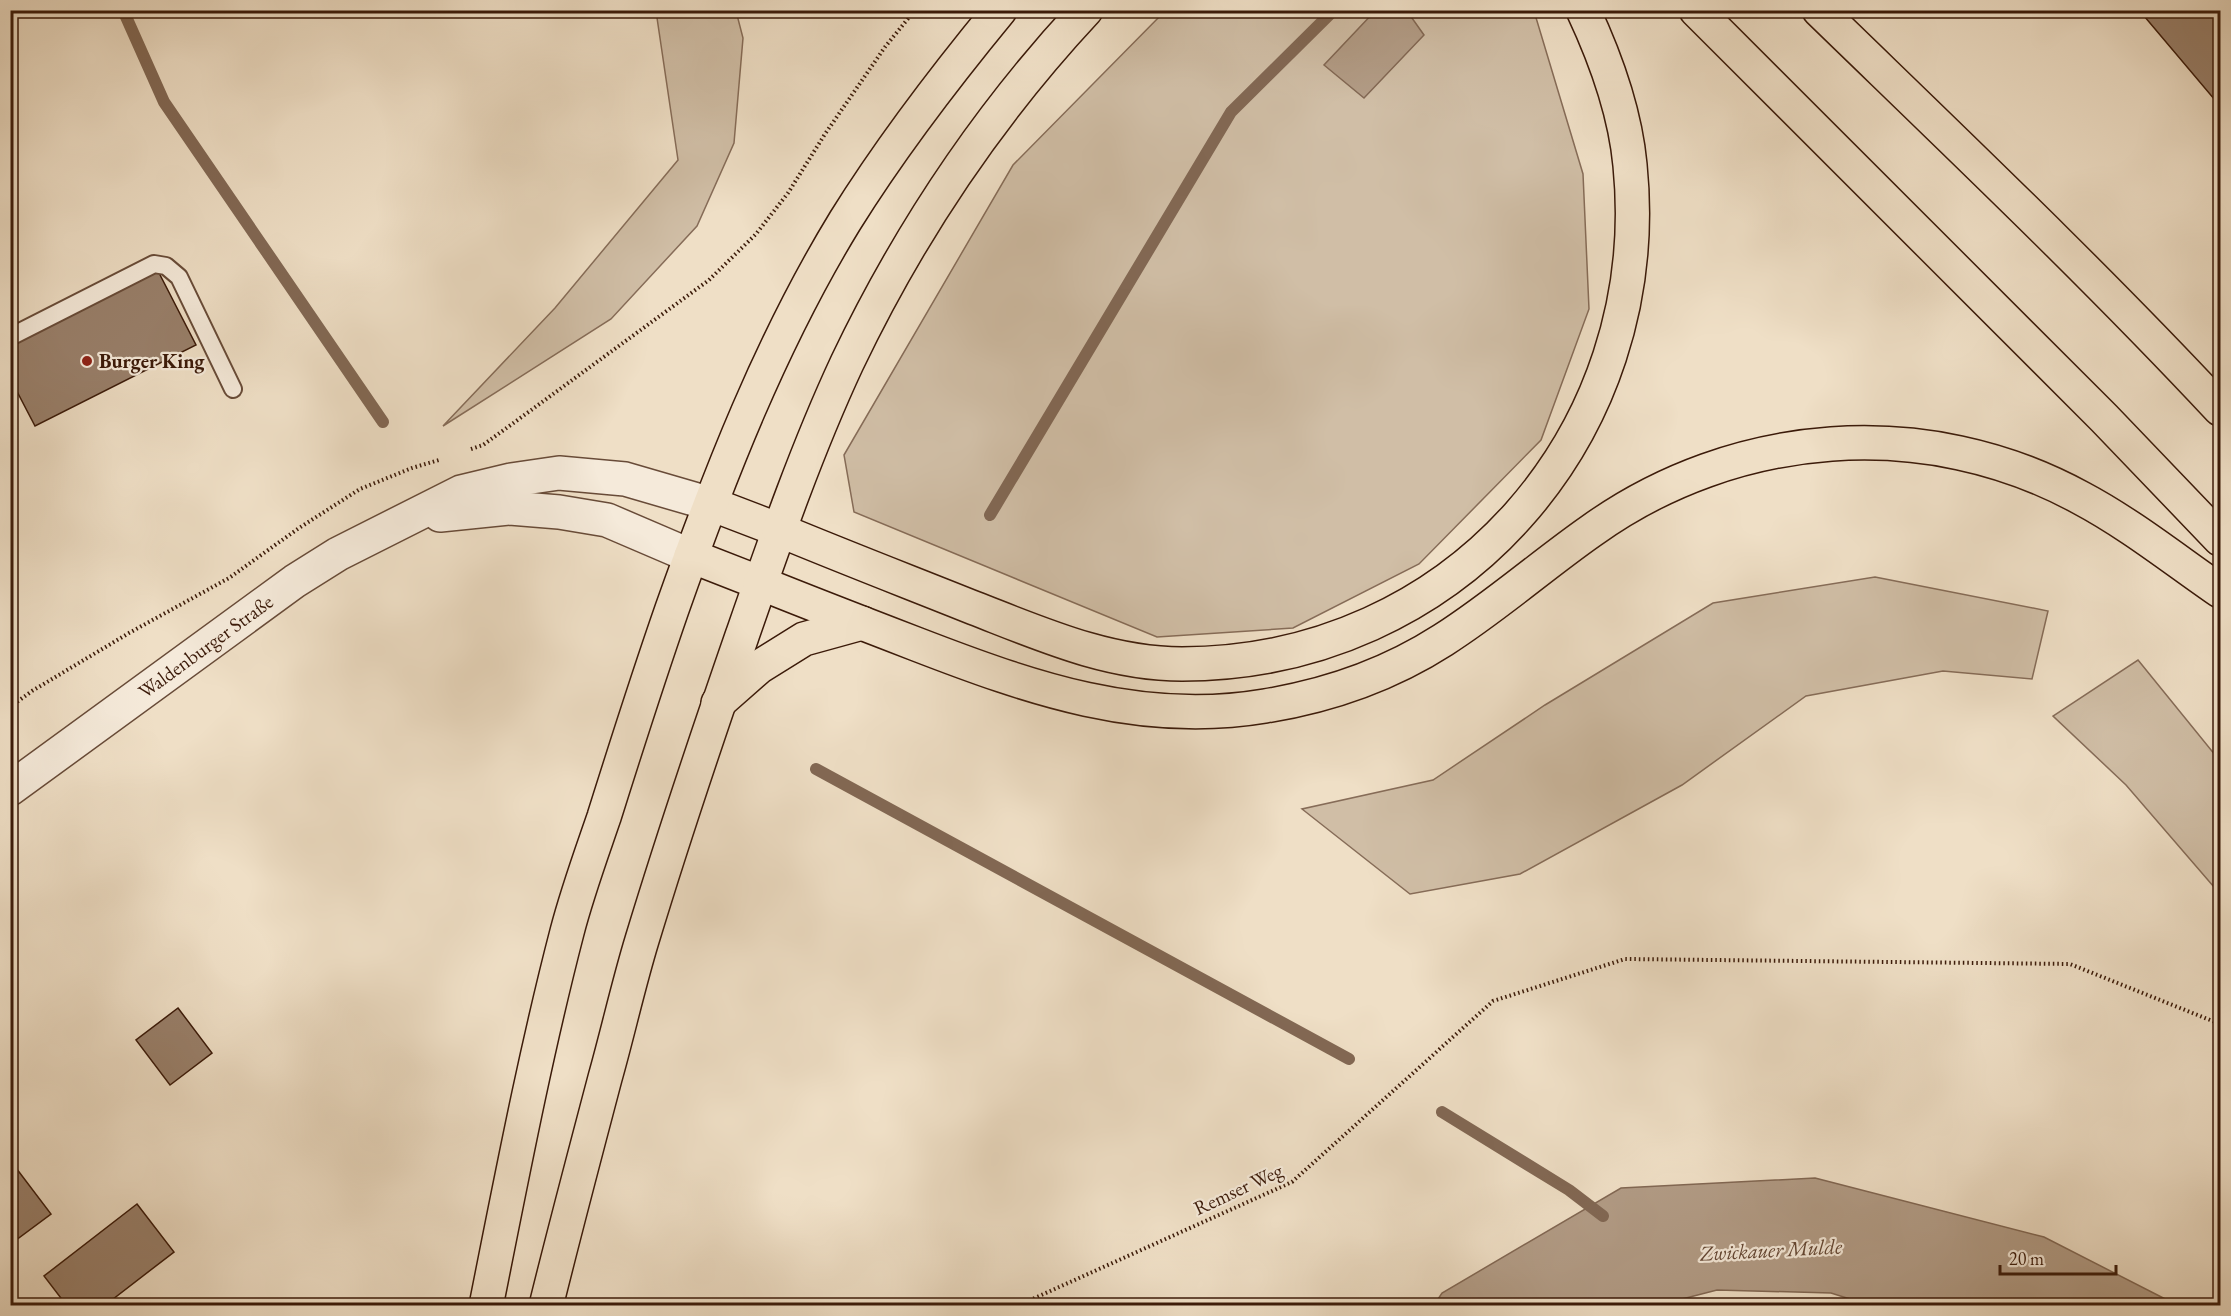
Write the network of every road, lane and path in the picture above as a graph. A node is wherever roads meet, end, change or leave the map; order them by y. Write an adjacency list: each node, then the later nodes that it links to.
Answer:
1 (915, 10): 10 (path)
2 (1000, 10): 12 (main road)
3 (1086, 10): 14 (main road)
4 (1583, 10): 14 (main road)
5 (1696, 10): 15 (main road)
6 (1820, 10): 9 (main road)
7 (10, 337): 8 (lane)
8 (233, 389)
9 (2220, 409)
10 (464, 452)
11 (444, 458): 21 (path)
12 (711, 504): 13 (street, Waldenburger Straße); 14 (main road); 16 (main road)
13 (408, 520): 16 (street, Waldenburger Straße); 22 (street, Waldenburger Straße)
14 (779, 530): 17 (main road)
15 (2220, 539)
16 (691, 556): 17 (main road); 24 (main road)
17 (760, 583): 19 (main road); 20 (main road)
18 (2220, 591): 19 (main road)
19 (862, 623): 20 (main road)
20 (718, 703): 25 (main road)
21 (10, 707)
22 (10, 789)
23 (2220, 1024): 26 (path, Remser Weg)
24 (486, 1305)
25 (546, 1305)
26 (1017, 1305)

